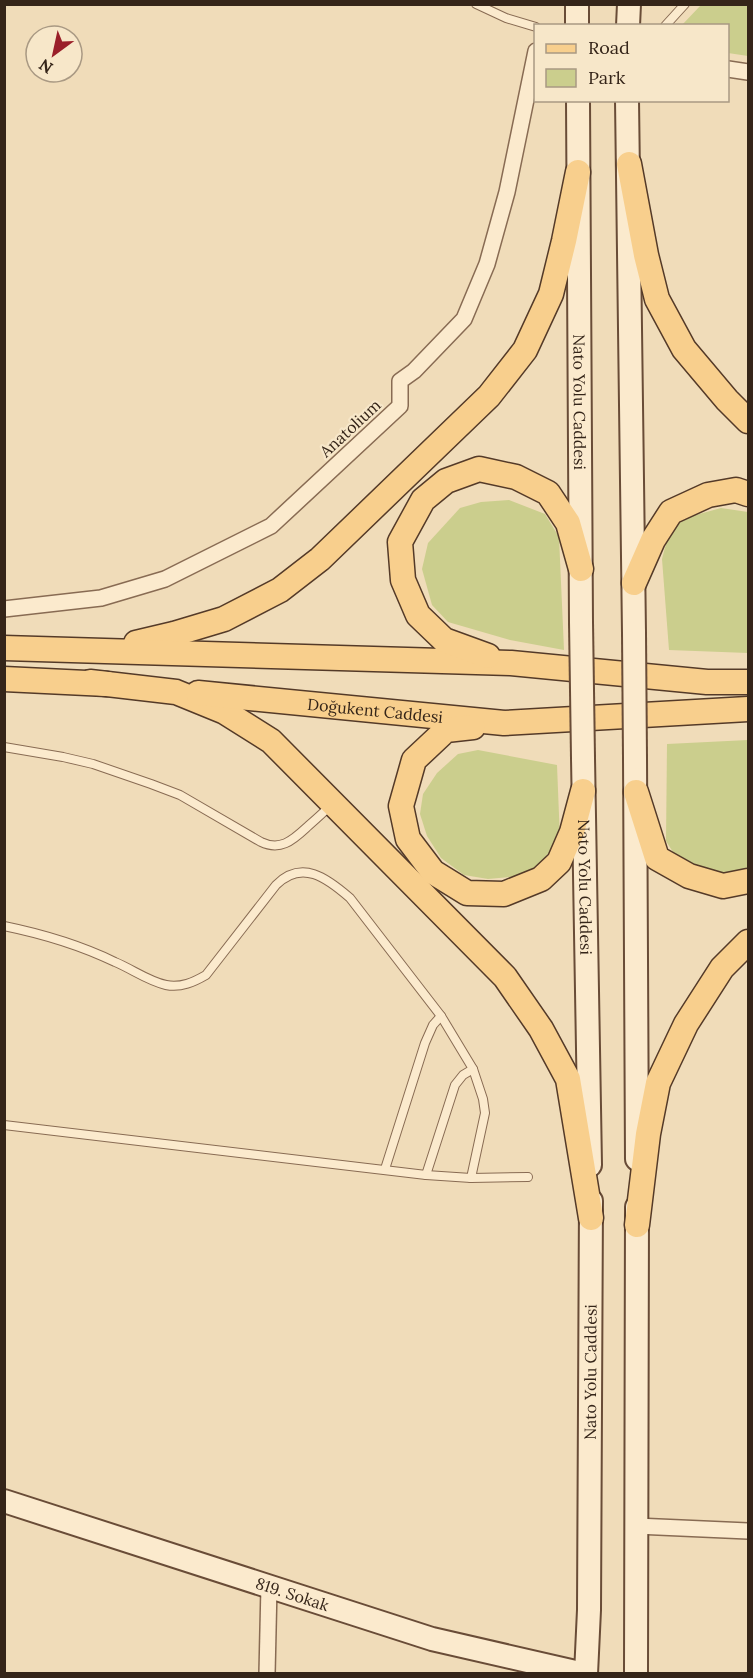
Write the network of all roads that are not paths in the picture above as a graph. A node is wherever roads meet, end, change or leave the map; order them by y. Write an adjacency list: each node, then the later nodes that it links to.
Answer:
1 (476, 4): 9 (lane)
2 (577, 4): 5 (main road)
3 (685, 4): 8 (lane)
4 (629, 5): 6 (main road); 7 (street)
5 (577, 24)
6 (628, 24)
7 (641, 24)
8 (667, 24)
9 (534, 26)
10 (534, 61): 21 (street, Anatolium)
11 (729, 69): 12 (street)
12 (748, 72)
13 (578, 102): 16 (main road, Nato Yolu Caddesi)
14 (629, 102): 15 (main road)
15 (629, 164): 17 (main road); 20 (main road)
16 (578, 172): 19 (main road, Nato Yolu Caddesi); 23 (main road)
17 (748, 421)
18 (748, 494): 20 (main road)
19 (581, 569): 24 (main road); 33 (main road, Nato Yolu Caddesi, bridge)
20 (634, 583): 34 (main road, bridge)
21 (4, 609)
22 (4, 648): 23 (main road)
23 (101, 651): 24 (main road)
24 (511, 663): 28 (main road)
25 (748, 669): 28 (main road)
26 (4, 680): 27 (main road, Doğukent Caddesi)
27 (90, 682): 31 (main road, Doğukent Caddesi); 35 (main road)
28 (707, 682): 29 (main road)
29 (748, 682)
30 (748, 709): 31 (main road, Doğukent Caddesi)
31 (504, 723): 33 (main road)
32 (4, 747): 35 (lane)
33 (583, 791): 46 (main road, Nato Yolu Caddesi)
34 (636, 792): 36 (main road); 47 (main road)
35 (332, 804): 46 (main road)
36 (748, 881)
37 (4, 926): 39 (lane)
38 (748, 942): 47 (main road)
39 (441, 1016): 40 (lane); 42 (lane)
40 (472, 1069): 43 (lane); 45 (lane)
41 (4, 1125): 42 (lane)
42 (385, 1169): 43 (lane)
43 (426, 1175): 45 (lane)
44 (528, 1177): 45 (lane)
45 (471, 1178)
46 (591, 1218): 53 (main road, Nato Yolu Caddesi)
47 (637, 1225): 49 (main road)
48 (4, 1501): 51 (main road, 819. Sokak)
49 (636, 1526): 50 (street); 54 (main road)
50 (748, 1531)
51 (269, 1586): 52 (street); 53 (main road, 819. Sokak)
52 (267, 1674)
53 (585, 1674)
54 (636, 1674)

